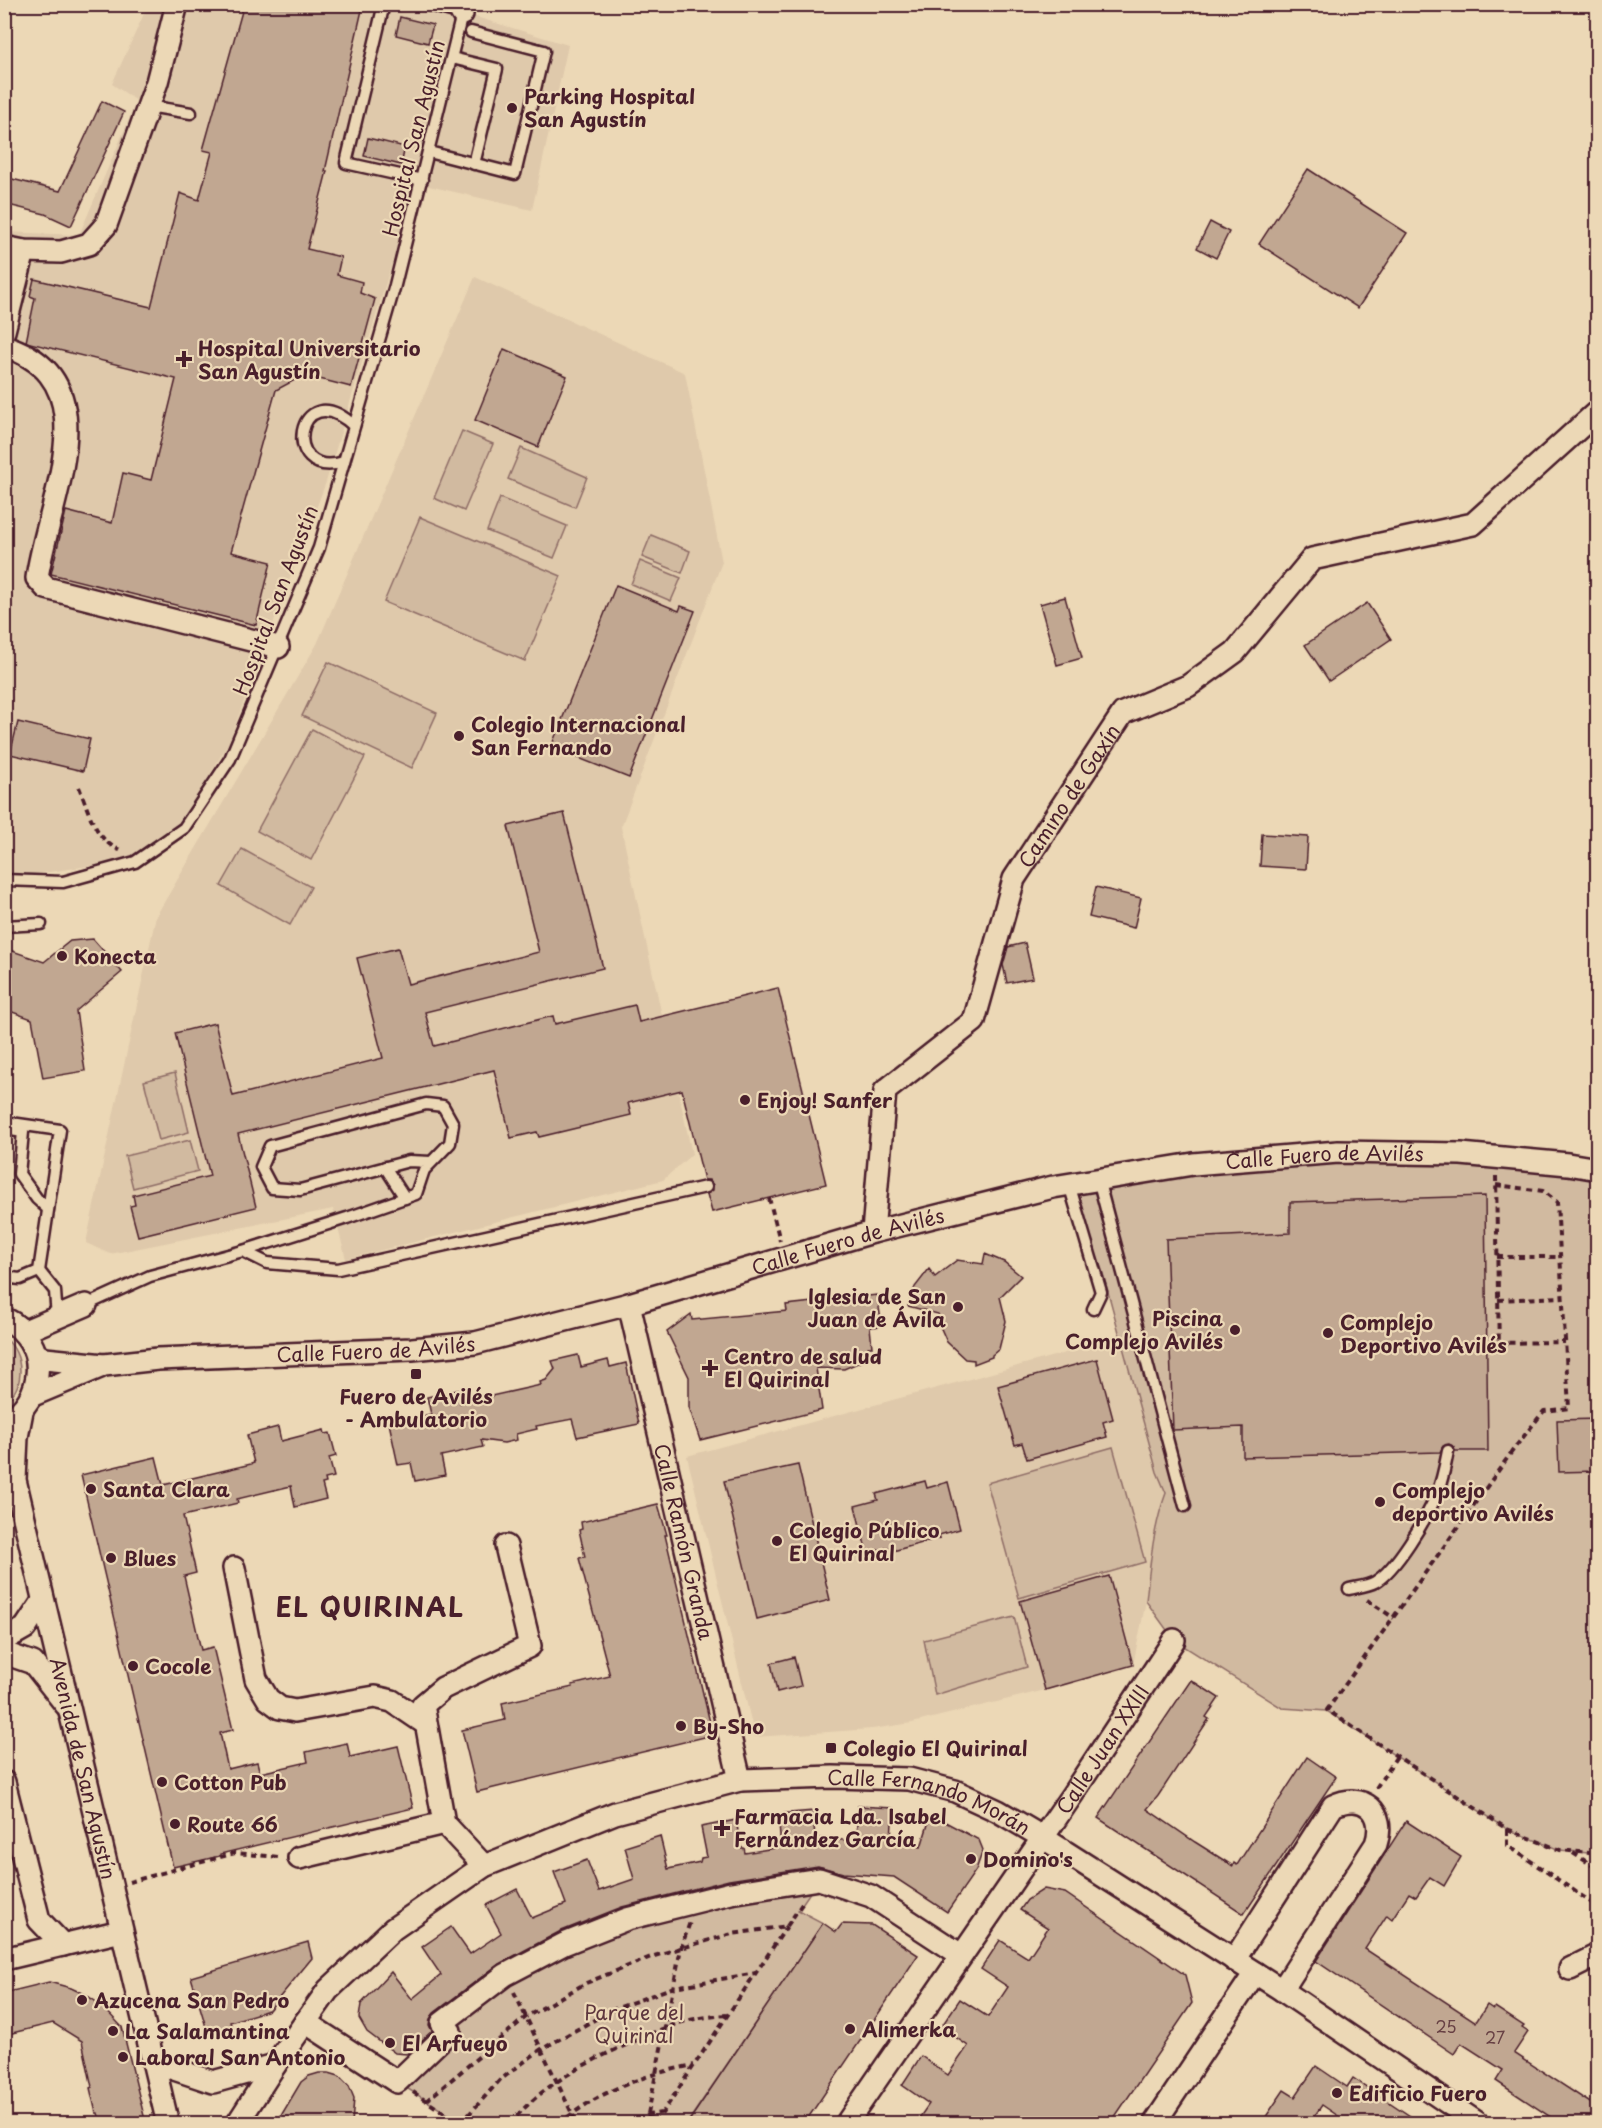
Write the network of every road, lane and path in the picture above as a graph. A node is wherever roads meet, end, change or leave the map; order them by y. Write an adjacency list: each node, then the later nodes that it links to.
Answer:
1 (177, 4): 6 (street)
2 (384, 4): 10 (lane)
3 (425, 4): 4 (lane)
4 (464, 17): 5 (lane, Hospital San Agustín); 9 (lane)
5 (452, 58): 8 (lane, Hospital San Agustín); 9 (lane)
6 (148, 106): 7 (lane); 11 (street)
7 (191, 113)
8 (429, 152): 9 (lane); 10 (lane, Hospital San Agustín)
9 (474, 164)
10 (422, 180): 15 (lane, Hospital San Agustín)
11 (14, 249): 12 (street)
12 (4, 331)
13 (4, 346): 17 (street)
14 (1598, 411): 36 (street, Camino de Gaxín)
15 (354, 426): 16 (lane, Hospital San Agustín); 16 (lane)
16 (344, 462): 17 (lane, Hospital San Agustín)
17 (278, 647): 19 (lane, Hospital San Agustín)
18 (79, 788): 19 (path)
19 (153, 850): 20 (lane, Hospital San Agustín)
20 (4, 879)
21 (41, 924): 22 (lane)
22 (4, 926)
23 (4, 1122): 35 (lane)
24 (4, 1129): 35 (lane)
25 (1495, 1157): 28 (street, Calle Fuero de Avilés); 29 (street, Calle Fuero de Avilés); 31 (path)
26 (431, 1162): 27 (lane); 27 (lane); 33 (lane)
27 (385, 1167): 33 (lane)
28 (1598, 1169)
29 (1098, 1179): 30 (street, Calle Fuero de Avilés); 60 (lane)
30 (1069, 1184): 36 (street, Calle Fuero de Avilés); 47 (lane)
31 (1496, 1185): 38 (path); 39 (path)
32 (705, 1187): 37 (lane)
33 (405, 1198): 37 (lane)
34 (769, 1198): 40 (path)
35 (48, 1209): 41 (lane)
36 (873, 1232): 40 (street, Calle Fuero de Avilés)
37 (243, 1251): 46 (lane)
38 (1497, 1257): 39 (path); 44 (path)
39 (1560, 1257): 43 (path)
40 (784, 1258): 45 (street, Calle Fuero de Avilés)
41 (39, 1271): 42 (lane); 49 (lane)
42 (4, 1278)
43 (1562, 1297): 44 (path); 51 (path)
44 (1498, 1299): 52 (path)
45 (629, 1304): 55 (street, Calle Fuero de Avilés); 72 (street, Calle Ramón Granda)
46 (86, 1305): 49 (street)
47 (1093, 1309)
48 (4, 1318): 50 (street)
49 (57, 1318): 50 (street)
50 (23, 1332): 54 (street)
51 (1565, 1341): 52 (path); 65 (path)
52 (1498, 1343): 53 (path)
53 (1499, 1350)
54 (36, 1353): 55 (street, Calle Fuero de Avilés); 56 (street, Avenida de San Agustín)
55 (104, 1365): 56 (street, Calle Fuero de Avilés)
56 (27, 1403): 57 (street, Calle Fuero de Avilés); 59 (street, Avenida de San Agustín)
57 (4, 1423)
58 (1448, 1451): 63 (lane)
59 (10, 1474): 64 (street, Avenida de San Agustín)
60 (1185, 1506)
61 (506, 1545): 70 (street)
62 (234, 1569): 70 (street)
63 (1349, 1589): 65 (path)
64 (43, 1601): 66 (street); 69 (street, Avenida de San Agustín)
65 (1394, 1618): 71 (path)
66 (4, 1640)
67 (1174, 1640): 77 (street, Calle Juan XXIII)
68 (4, 1653): 69 (street)
69 (70, 1710): 83 (street, Avenida de San Agustín)
70 (426, 1724): 75 (street)
71 (1397, 1756): 74 (path); 76 (path)
72 (740, 1780): 77 (street, Calle Fernando Morán); 81 (street, Calle Fernando Morán)
73 (4, 1782): 87 (street)
74 (1365, 1804): 92 (street); 98 (street)
75 (444, 1823): 80 (street); 81 (street)
76 (1507, 1829): 78 (path); 85 (path)
77 (1042, 1837): 89 (street, Calle Juan XXIII); 92 (street, Calle Fernando Morán)
78 (1571, 1851): 79 (path); 82 (path)
79 (1598, 1854)
80 (299, 1858): 83 (path)
81 (484, 1866): 101 (street, Calle Fernando Morán)
82 (1598, 1869)
83 (111, 1887): 86 (street, Avenida de San Agustín)
84 (697, 1901): 88 (path); 89 (street); 96 (street)
85 (1598, 1907)
86 (121, 1931): 87 (street); 104 (street, Avenida de San Agustín)
87 (63, 1945): 91 (street)
88 (681, 1948): 94 (path); 97 (path); 100 (path)
89 (962, 1955): 123 (street, Calle Juan XXIII)
90 (1598, 1955): 93 (street)
91 (4, 1959)
92 (1234, 1960): 95 (street, Calle Fernando Morán)
93 (1570, 1969)
94 (756, 1973): 97 (path); 99 (path)
95 (1255, 1973): 98 (street, Calle Fernando Morán); 124 (street)
96 (505, 1975): 100 (path); 109 (street)
97 (674, 1987): 102 (path); 103 (path)
98 (1282, 1990): 125 (street, Calle Fernando Morán)
99 (727, 2015): 102 (path); 106 (path)
100 (526, 2017): 103 (path); 110 (path)
101 (305, 2022): 105 (street, Calle Fernando Morán); 109 (street)
102 (664, 2027): 107 (path); 108 (path)
103 (540, 2049): 108 (path); 114 (path)
104 (153, 2062): 105 (street); 115 (street, Avenida de San Agustín)
105 (275, 2064): 116 (street, Calle Fernando Morán)
106 (695, 2064): 107 (path); 112 (path)
107 (656, 2072): 111 (path); 113 (path)
108 (558, 2081): 111 (path); 117 (path)
109 (397, 2082): 110 (path)
110 (426, 2101): 114 (path)
111 (572, 2113): 118 (path); 119 (path)
112 (662, 2113): 113 (path); 122 (path)
113 (648, 2115): 120 (path); 121 (path)
114 (461, 2123)
115 (168, 2124)
116 (237, 2124)
117 (510, 2124)
118 (559, 2124)
119 (577, 2124)
120 (627, 2124)
121 (646, 2124)
122 (655, 2124)
123 (846, 2124)
124 (1154, 2124)
125 (1479, 2124)

